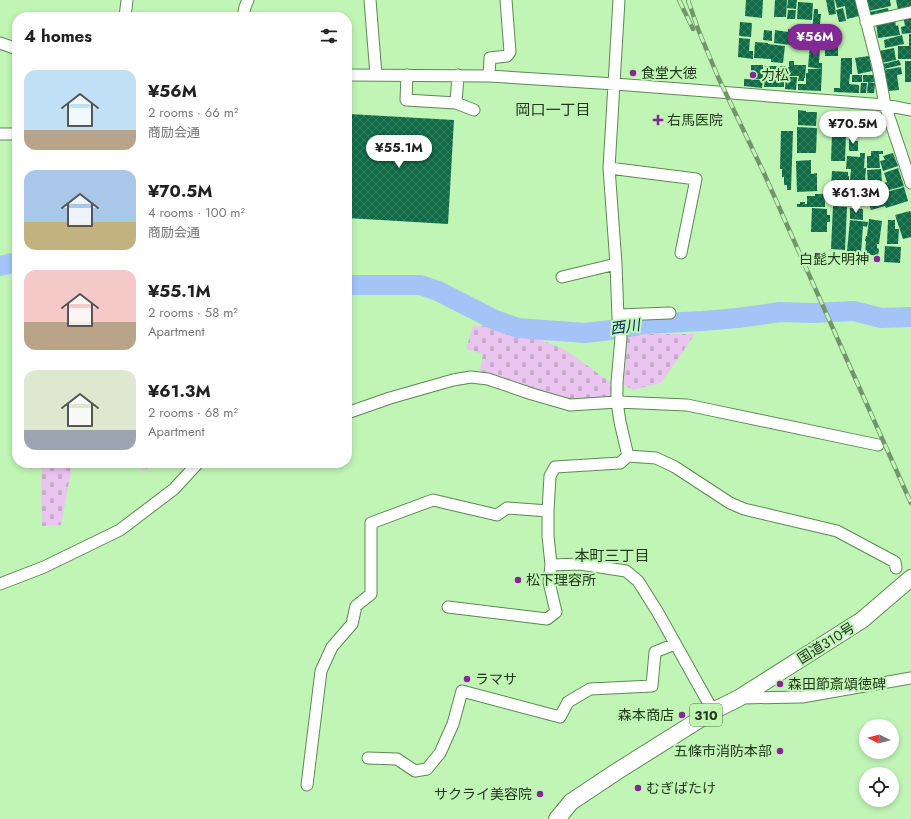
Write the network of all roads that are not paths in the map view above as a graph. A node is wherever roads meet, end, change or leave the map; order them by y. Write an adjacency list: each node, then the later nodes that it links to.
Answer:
1 (127, 0): 7 (street)
2 (248, 0): 8 (street)
3 (370, 0): 14 (street)
4 (506, 0): 17 (street)
5 (620, 0): 18 (street)
6 (861, 0): 10 (street)
7 (126, 12)
8 (244, 12)
9 (911, 12): 10 (street)
10 (866, 22): 20 (street)
11 (0, 43): 12 (street)
12 (12, 47)
13 (352, 75): 14 (street)
14 (376, 75): 15 (street)
15 (407, 75): 16 (street); 19 (street)
16 (458, 75): 17 (street); 19 (street)
17 (489, 76): 18 (street)
18 (615, 84): 20 (street); 25 (street)
19 (456, 103): 21 (street)
20 (886, 105): 22 (street); 26 (street)
21 (474, 110)
22 (911, 110)
23 (0, 134): 24 (street)
24 (12, 134)
25 (609, 168): 27 (street); 28 (street)
26 (911, 183)
27 (681, 253)
28 (616, 264): 29 (street); 31 (street)
29 (562, 277)
30 (670, 313): 31 (street)
31 (618, 317): 32 (street)
32 (617, 402): 33 (street); 34 (street); 35 (street)
33 (352, 411)
34 (878, 445)
35 (628, 456): 37 (street); 39 (street)
36 (193, 468): 41 (street)
37 (548, 511): 38 (street); 48 (street)
38 (551, 565): 42 (street); 43 (street)
39 (896, 568)
40 (911, 578): 45 (highway, 国道310号 / 310)
41 (0, 584)
42 (448, 607)
43 (675, 644): 46 (street); 47 (street)
44 (911, 678): 45 (street)
45 (739, 698): 46 (highway, 国道310号 / 310)
46 (713, 711): 49 (highway, 国道310号 / 310)
47 (368, 758)
48 (307, 785)
49 (557, 819)

